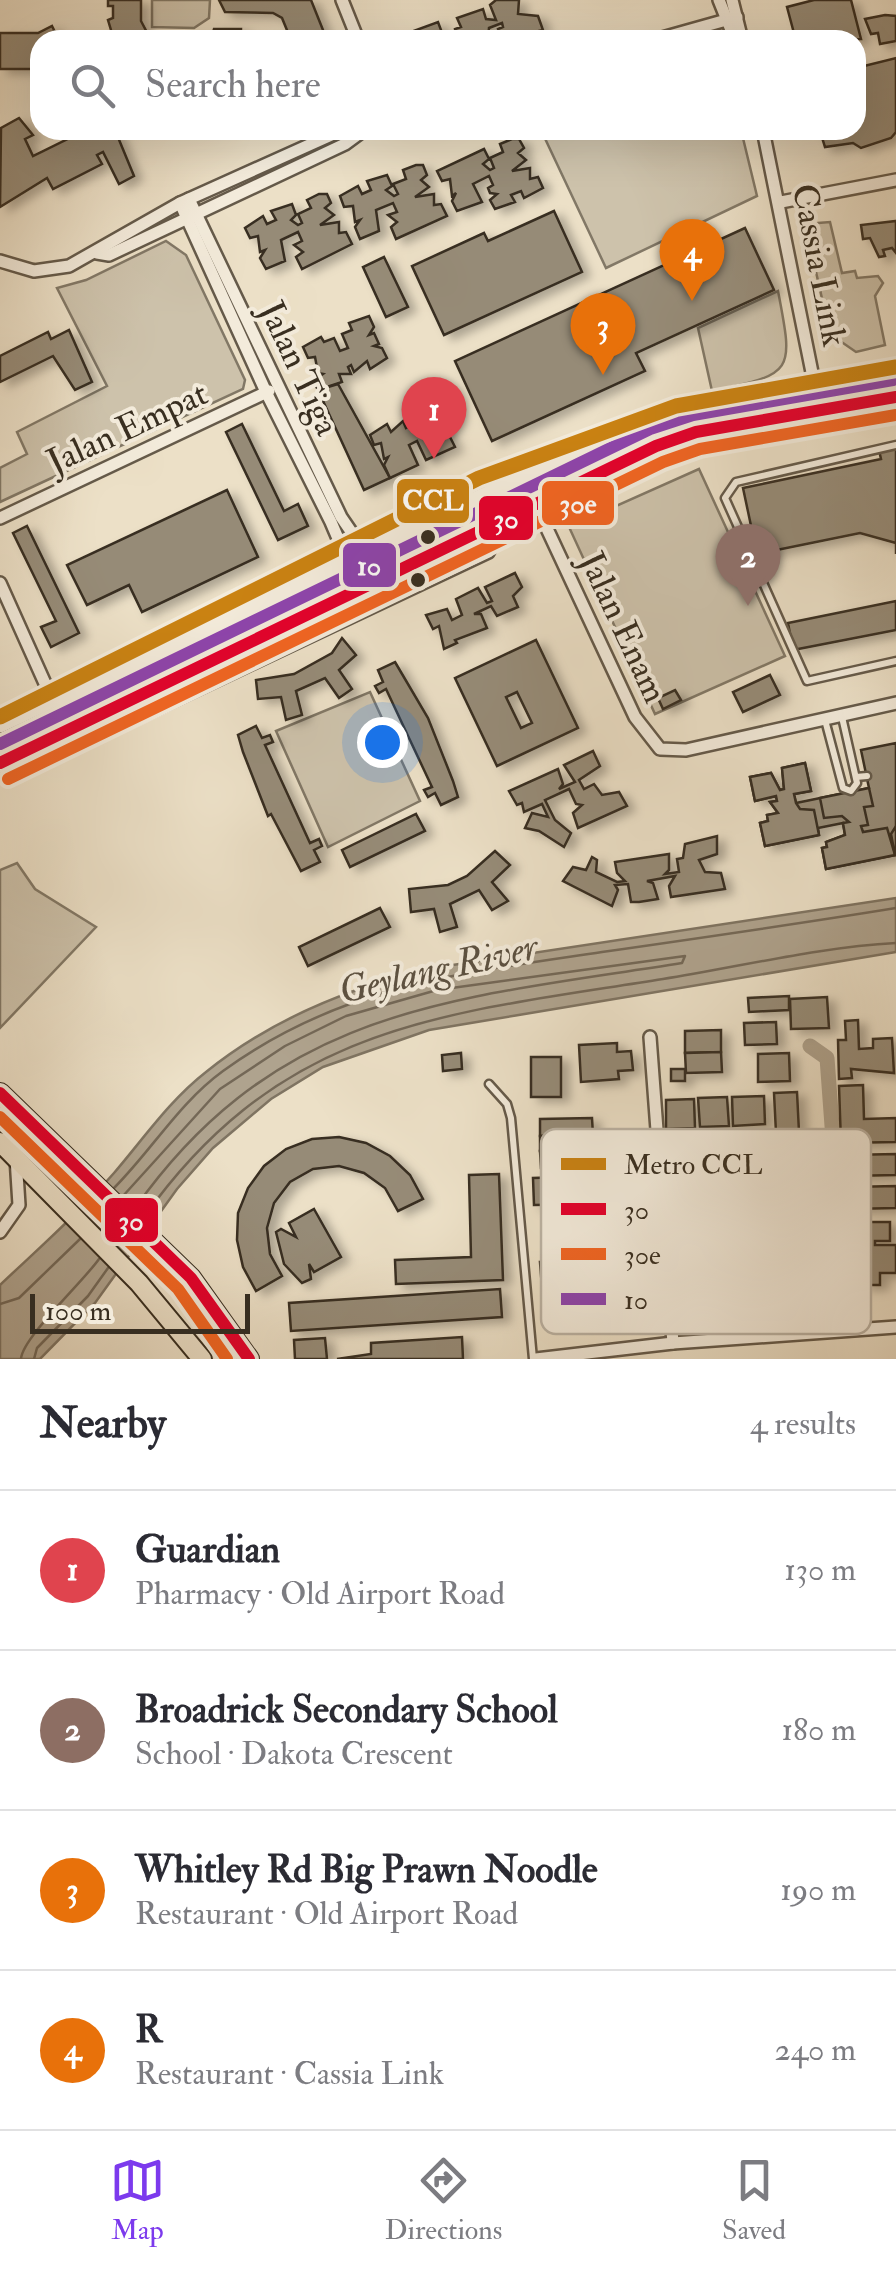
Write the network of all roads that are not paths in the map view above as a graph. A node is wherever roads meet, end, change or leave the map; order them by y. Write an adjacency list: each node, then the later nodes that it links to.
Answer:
1 (342, 0): 5 (street)
2 (719, 0): 4 (street)
3 (732, 0): 4 (street)
4 (732, 18): 6 (street); 7 (street)
5 (354, 30)
6 (690, 30)
7 (736, 30)
8 (320, 140): 12 (street)
9 (351, 140): 14 (street)
10 (766, 140): 13 (street, Cassia Link)
11 (896, 180): 13 (street)
12 (185, 201): 14 (street, Jalan Tiga); 15 (street)
13 (781, 202): 18 (street, Cassia Link)
14 (192, 214): 15 (street); 19 (street, Jalan Tiga)
15 (97, 253): 16 (street)
16 (0, 261)
17 (896, 372): 18 (main road)
18 (816, 388): 21 (street, Cassia Link); 23 (main road)
19 (271, 390): 25 (street, Jalan Empat); 27 (street, Jalan Tiga); 28 (street, Jalan Tiga)
20 (896, 396): 21 (main road)
21 (820, 412): 24 (main road)
22 (896, 446): 30 (lane)
23 (501, 488): 24 (street); 27 (main road)
24 (534, 503): 26 (main road); 35 (street, Jalan Enam)
25 (0, 518)
26 (484, 528): 33 (main road); 33 (lane)
27 (376, 546): 28 (main road)
28 (340, 564): 31 (main road)
29 (0, 583): 31 (street)
30 (896, 661)
31 (52, 699): 36 (main road)
32 (896, 702): 34 (street)
33 (112, 706): 37 (main road)
34 (841, 715): 35 (street); 39 (lane)
35 (825, 719): 39 (lane)
36 (0, 725)
37 (0, 762)
38 (866, 776): 39 (lane)
39 (856, 778)
40 (650, 1036): 43 (street)
41 (489, 1084): 54 (lane)
42 (0, 1093): 53 (main road)
43 (657, 1129)
44 (0, 1142): 45 (main road)
45 (16, 1158): 46 (street); 52 (main road)
46 (0, 1232)
47 (896, 1327): 48 (street)
48 (871, 1329)
49 (672, 1334): 51 (street)
50 (798, 1334): 51 (street)
51 (673, 1343): 54 (street)
52 (202, 1359)
53 (250, 1359)
54 (534, 1359)

